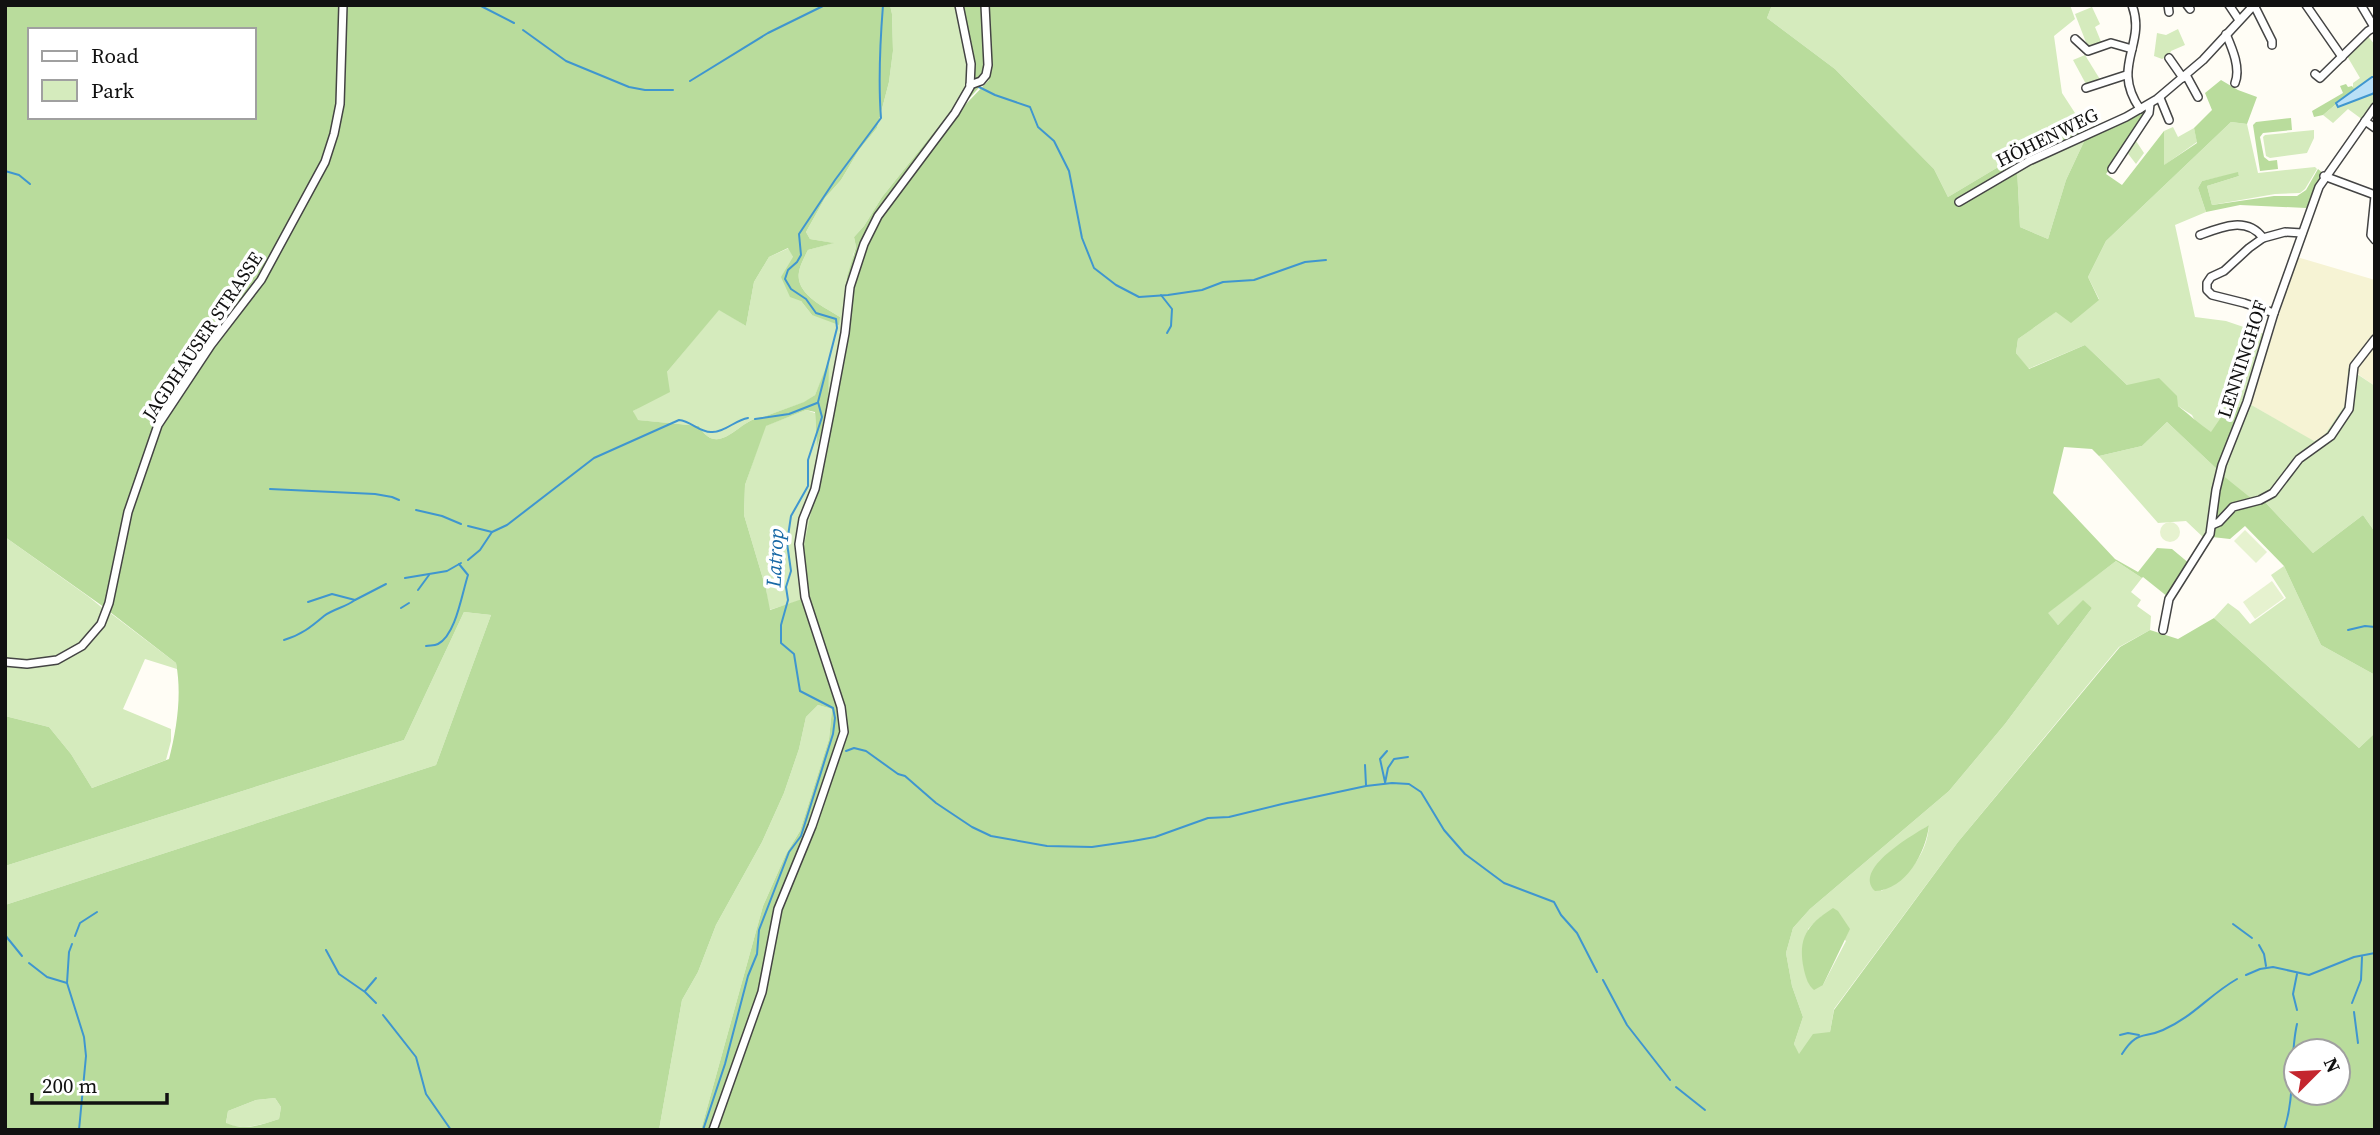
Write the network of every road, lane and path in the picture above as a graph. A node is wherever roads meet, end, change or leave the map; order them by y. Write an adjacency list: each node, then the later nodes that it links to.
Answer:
1 (343, 5): 42 (street, JAGDHAUSER STRASSE)
2 (959, 5): 20 (street)
3 (985, 5): 20 (street)
4 (2132, 5): 13 (street)
5 (2229, 5): 8 (street)
6 (2306, 5): 14 (street)
7 (2361, 5): 9 (street)
8 (2239, 20): 10 (street, HÖHENWEG); 12 (street)
9 (2374, 27): 14 (street)
10 (2227, 34): 18 (street, HÖHENWEG); 19 (street)
11 (2075, 39): 13 (street)
12 (2272, 45)
13 (2132, 49): 17 (street)
14 (2342, 57): 16 (street)
15 (2169, 58): 18 (street)
16 (2315, 74)
17 (2126, 75): 21 (street); 26 (street)
18 (2185, 77): 22 (street); 23 (street, HÖHENWEG)
19 (2235, 83)
20 (970, 85): 43 (street)
21 (2085, 88)
22 (2198, 97)
23 (2160, 98): 24 (street, HÖHENWEG); 27 (street)
24 (2150, 104): 26 (street, HÖHENWEG); 30 (street)
25 (2375, 107): 28 (street, LENNINGHOF)
26 (2140, 109): 33 (street, HÖHENWEG)
27 (2169, 120)
28 (2365, 121): 29 (street); 31 (street, LENNINGHOF)
29 (2375, 128)
30 (2112, 169)
31 (2325, 176): 32 (street); 34 (street, LENNINGHOF)
32 (2375, 196): 37 (street)
33 (1959, 202)
34 (2302, 233): 36 (street); 38 (street, LENNINGHOF)
35 (2200, 235): 36 (street)
36 (2263, 238): 38 (street)
37 (2375, 240)
38 (2274, 313): 40 (street, LENNINGHOF)
39 (2375, 339): 40 (street)
40 (2212, 525): 41 (street, LENNINGHOF)
41 (2163, 630)
42 (5, 663)
43 (713, 1130)

